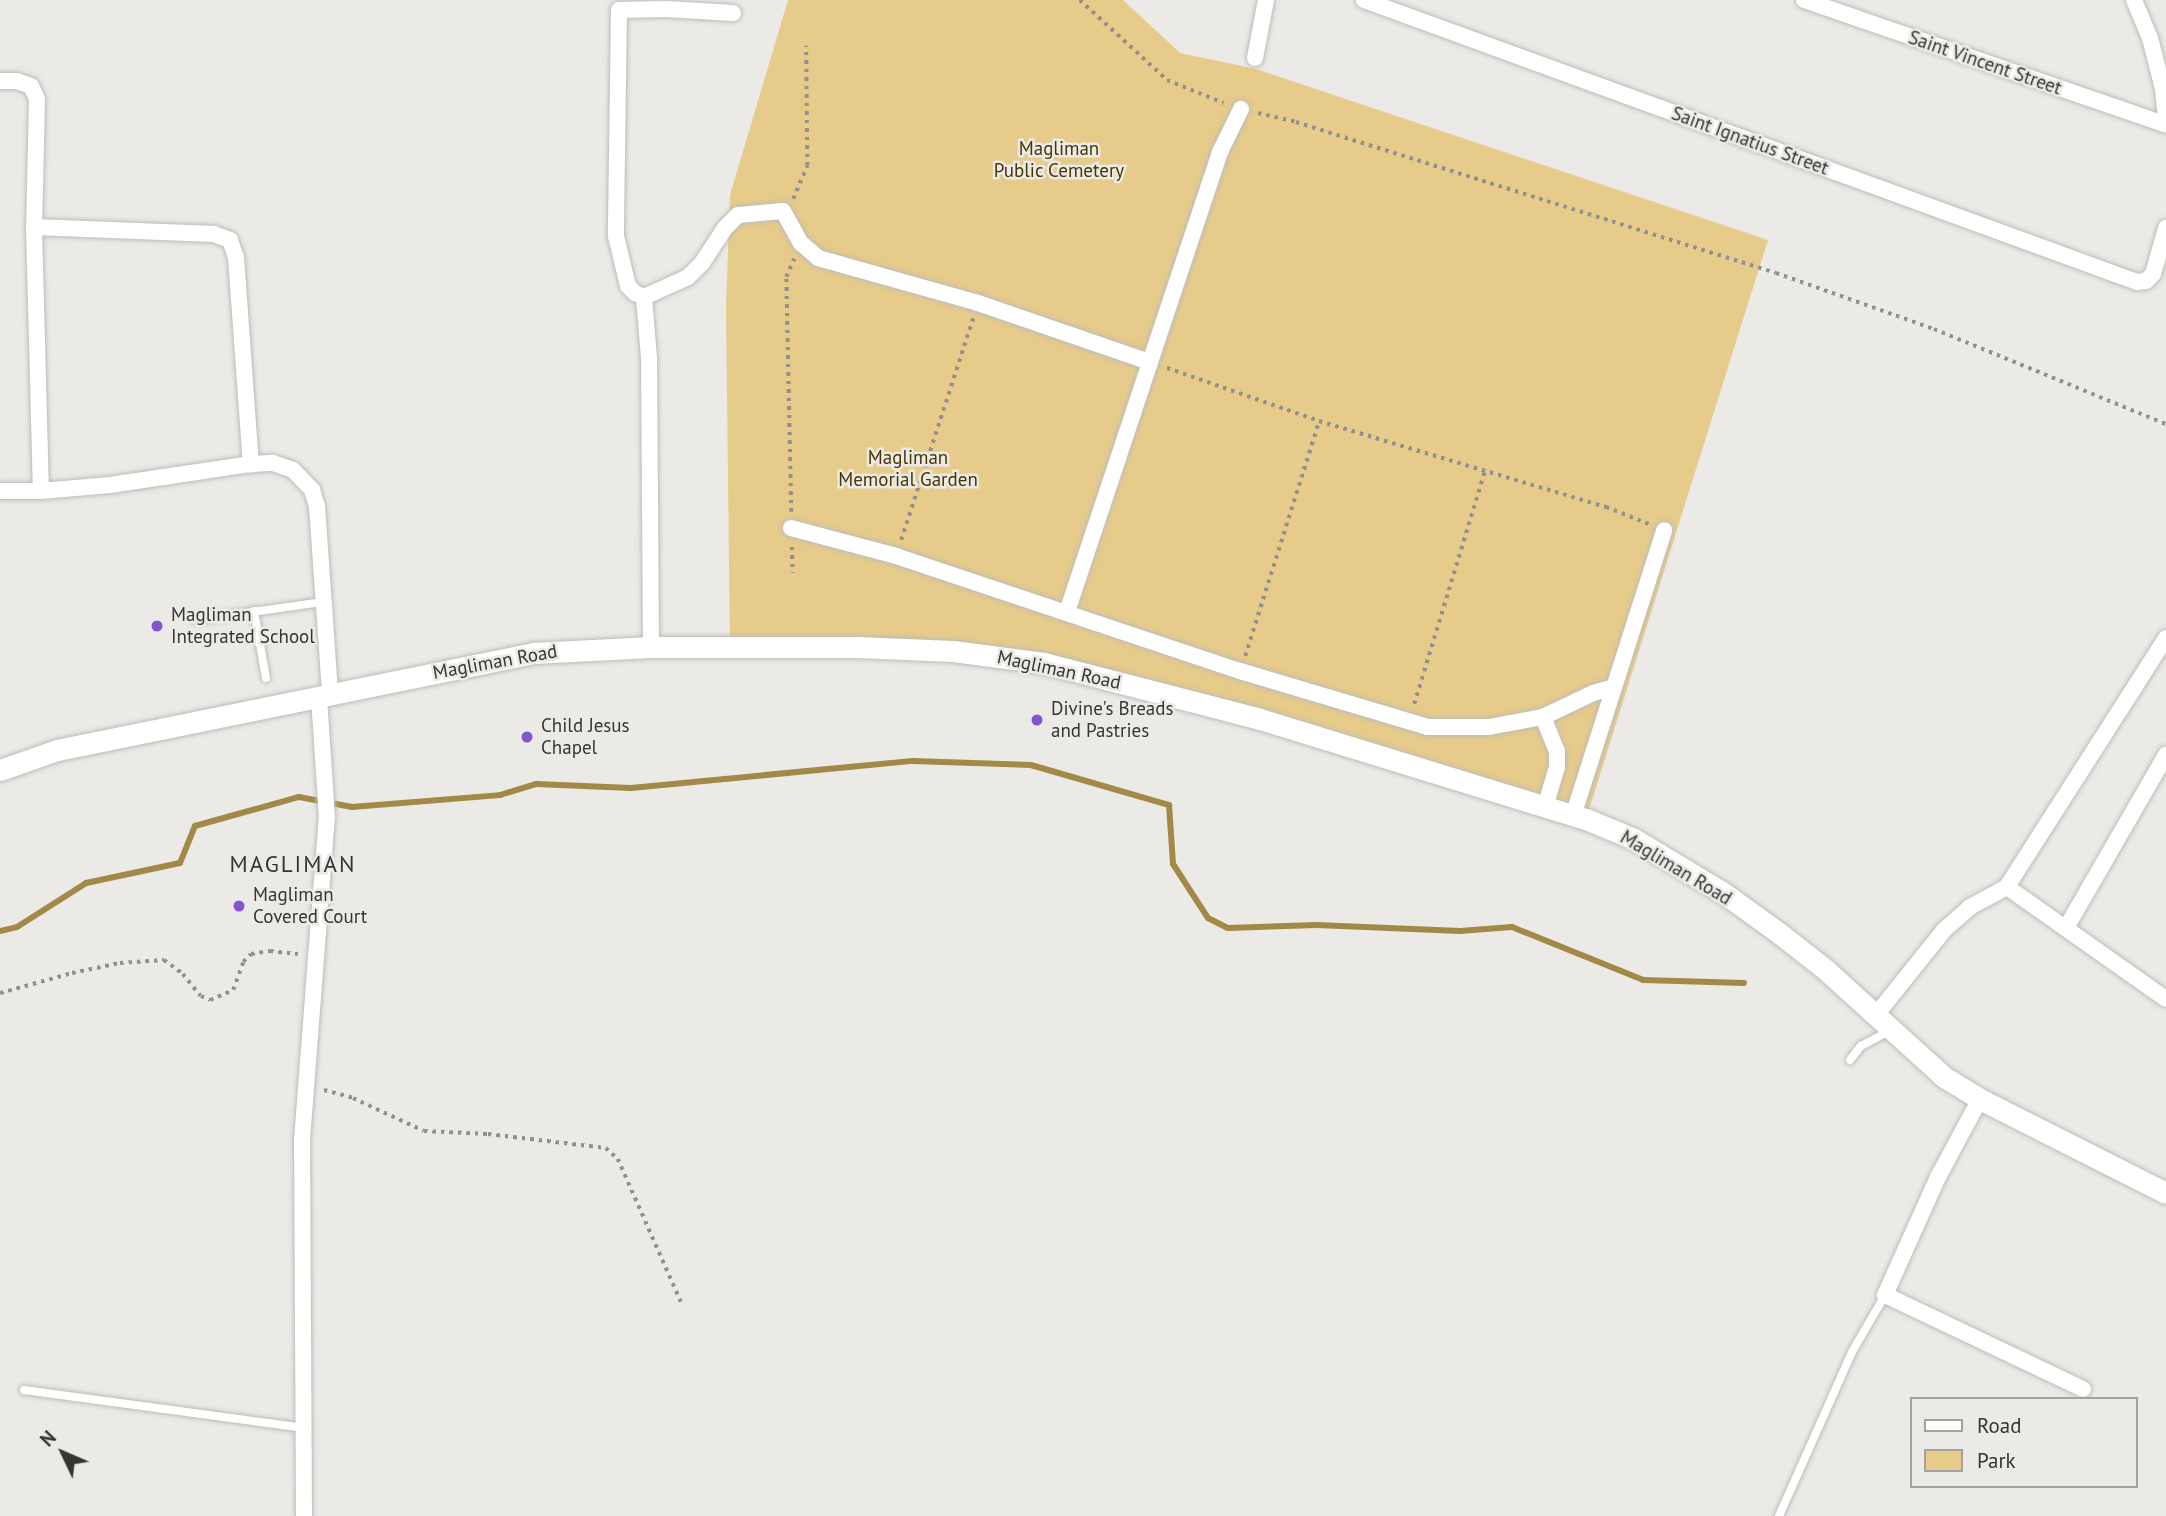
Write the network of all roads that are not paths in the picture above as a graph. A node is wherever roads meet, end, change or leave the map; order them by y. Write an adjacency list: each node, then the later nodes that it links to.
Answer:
1 (1266, 0): 7 (street)
2 (1364, 0): 13 (street, Saint Ignatius Street)
3 (2134, 0): 10 (street)
4 (1808, 1): 11 (street, Saint Vincent Street)
5 (667, 4): 6 (street); 14 (street)
6 (733, 13)
7 (1255, 58)
8 (0, 81): 12 (street)
9 (1241, 109): 15 (street)
10 (2166, 117)
11 (2166, 125)
12 (34, 227): 16 (street); 18 (street)
13 (2166, 228)
14 (644, 297): 15 (street); 26 (street)
15 (1149, 362): 23 (street)
16 (251, 464): 18 (street); 21 (street)
17 (0, 491): 18 (street)
18 (41, 491)
19 (791, 528): 23 (street)
20 (1664, 530): 28 (street)
21 (322, 602): 22 (lane); 29 (street)
22 (254, 611): 24 (lane); 27 (lane)
23 (1067, 612): 30 (street)
24 (196, 620)
25 (2166, 638): 35 (street)
26 (651, 647): 29 (street, Magliman Road); 33 (street, Magliman Road)
27 (266, 678)
28 (1614, 687): 30 (street); 34 (street)
29 (325, 695): 32 (street, Magliman Road); 45 (street)
30 (1543, 717): 33 (street)
31 (2166, 755): 36 (street)
32 (0, 770)
33 (1545, 807): 34 (street, Magliman Road)
34 (1573, 816): 38 (street, Magliman Road)
35 (2007, 887): 36 (street); 38 (street)
36 (2066, 928): 37 (street)
37 (2166, 999)
38 (1883, 1023): 39 (lane); 40 (street, Magliman Road)
39 (1850, 1060)
40 (1980, 1099): 41 (street, Magliman Road); 42 (street)
41 (2166, 1193)
42 (1885, 1295): 44 (street); 47 (lane)
43 (24, 1390): 45 (lane)
44 (2083, 1390)
45 (304, 1428): 46 (street)
46 (304, 1516)
47 (1779, 1516)

